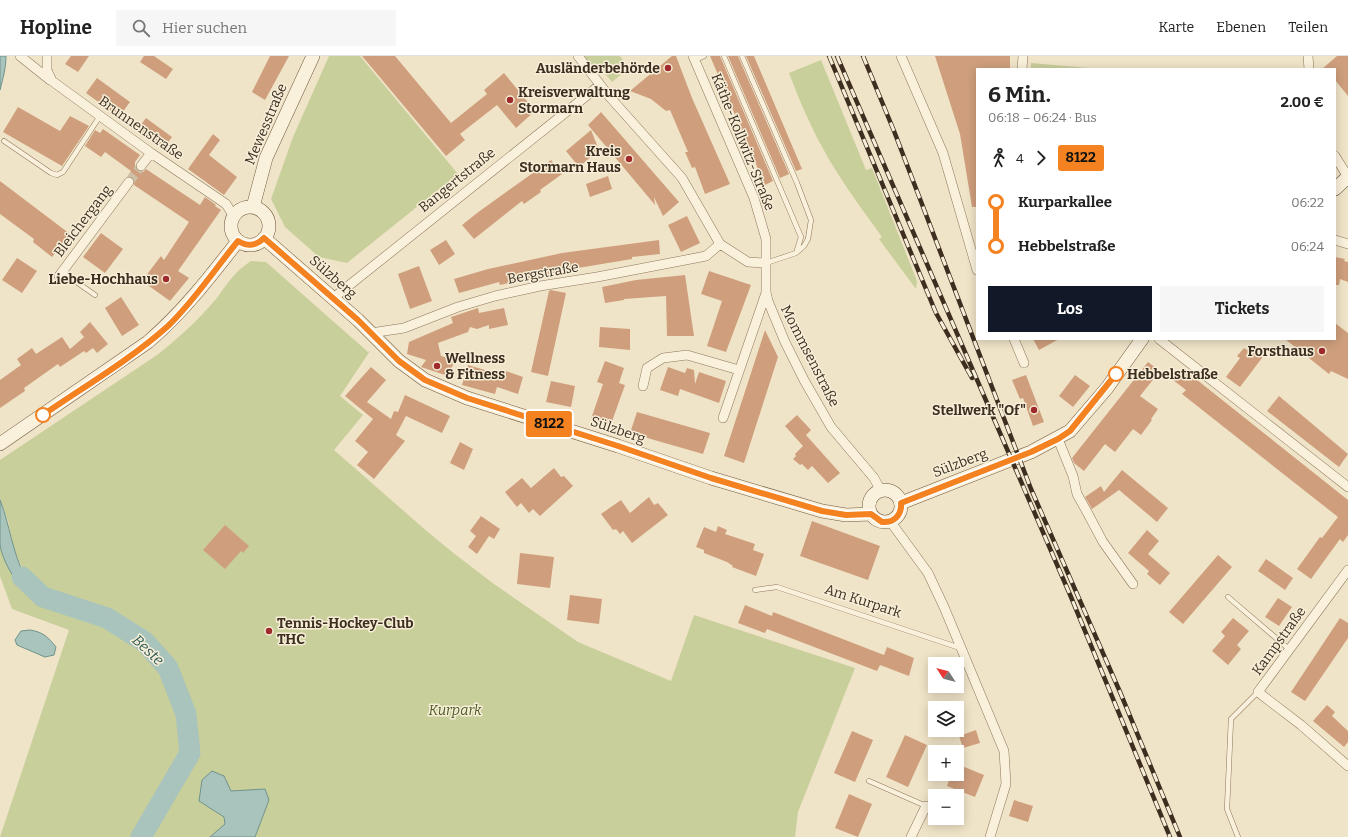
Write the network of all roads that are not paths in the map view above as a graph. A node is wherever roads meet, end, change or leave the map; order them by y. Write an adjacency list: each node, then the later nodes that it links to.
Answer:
1 (20, 56): 14 (street, Brunnenstraße)
2 (47, 56): 14 (street)
3 (313, 56): 24 (street, Mewesstraße)
4 (578, 56): 15 (street)
5 (704, 56): 11 (lane)
6 (724, 56): 31 (lane)
7 (742, 56): 31 (lane)
8 (901, 56): 33 (street)
9 (1023, 56): 12 (street)
10 (1308, 56): 13 (street)
11 (694, 58): 32 (street, Käthe-Kollwitz-Straße)
12 (1022, 68)
13 (1308, 68)
14 (52, 81): 16 (street, Brunnenstraße)
15 (600, 85): 29 (street); 37 (street, Bangertstraße)
16 (100, 116): 17 (lane); 18 (street, Brunnenstraße)
17 (4, 141)
18 (151, 153): 20 (street); 25 (street, Brunnenstraße)
19 (1336, 158): 21 (street)
20 (141, 166)
21 (1348, 177): 23 (street)
22 (129, 182): 34 (street, Bleichergang)
23 (1336, 188)
24 (253, 207): 25 (street); 26 (street)
25 (233, 215): 28 (street)
26 (264, 238): 28 (street); 37 (street, Sülzberg)
27 (1336, 240): 30 (street)
28 (238, 241): 47 (street)
29 (720, 244): 32 (street); 38 (street, Bergstraße)
30 (1348, 244)
31 (796, 253): 32 (lane)
32 (766, 263): 35 (street, Mommsenstraße)
33 (976, 267)
34 (61, 274): 36 (lane)
35 (766, 292): 43 (street); 49 (street, Mommsenstraße)
36 (95, 295)
37 (332, 299): 38 (street, Sülzberg)
38 (371, 333): 51 (street, Sülzberg)
39 (1014, 340): 42 (street)
40 (1141, 340): 46 (street, Sülzberg)
41 (1160, 340): 48 (street)
42 (1024, 363)
43 (739, 370): 44 (street); 45 (street)
44 (642, 386)
45 (723, 418)
46 (1058, 439): 50 (street, Sülzberg); 54 (street)
47 (0, 444)
48 (1348, 487)
49 (881, 491): 50 (street); 51 (street)
50 (901, 503): 52 (street)
51 (871, 514): 52 (street, Sülzberg)
52 (890, 521): 57 (street)
53 (1348, 570): 58 (street, Kampstraße)
54 (1133, 584)
55 (755, 590): 57 (lane, Am Kurpark)
56 (1228, 597): 58 (lane)
57 (960, 648): 64 (street)
58 (1290, 650): 59 (street, Kampstraße)
59 (1258, 692): 60 (street, Kampstraße); 65 (lane)
60 (1348, 766)
61 (869, 780): 62 (lane)
62 (926, 806): 63 (street)
63 (911, 837)
64 (990, 837)
65 (1238, 837)

